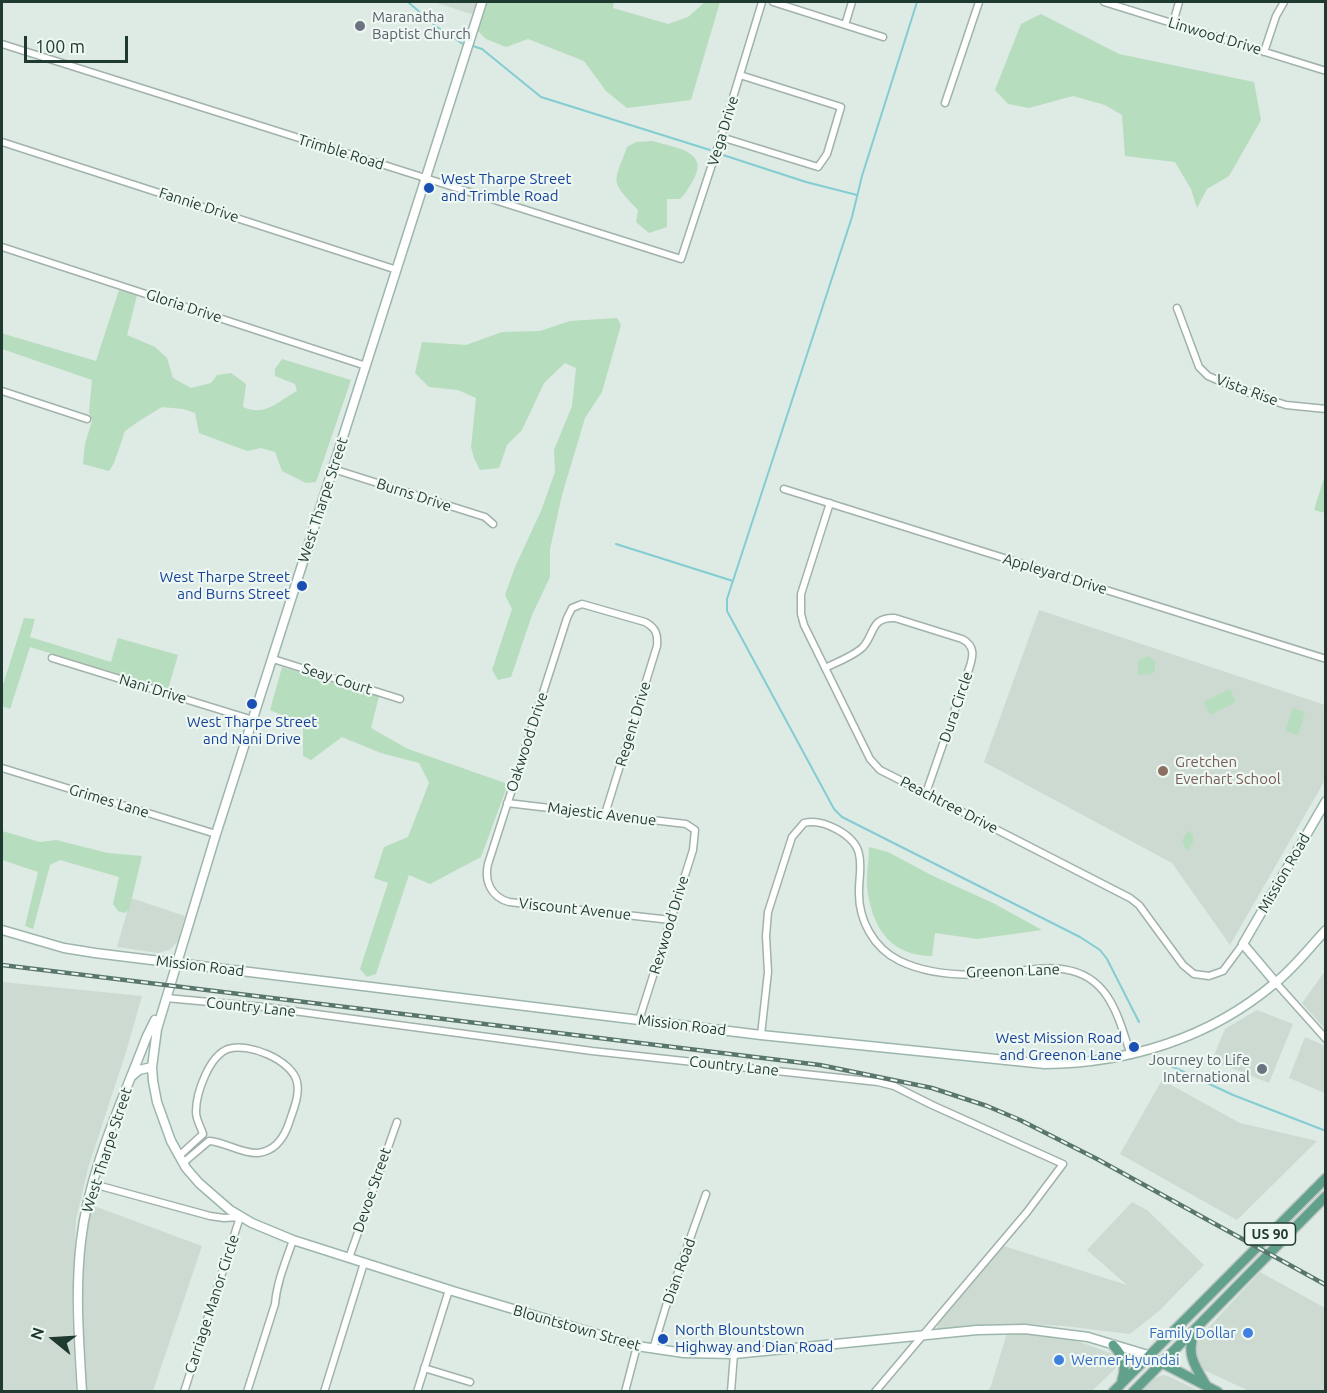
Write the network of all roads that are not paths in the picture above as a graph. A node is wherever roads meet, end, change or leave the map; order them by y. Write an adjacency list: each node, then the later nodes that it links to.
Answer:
1 (482, 2): 19 (main road, West Tharpe Street)
2 (762, 2): 15 (street, Vega Drive)
3 (773, 2): 10 (street)
4 (852, 2): 10 (street)
5 (979, 2): 16 (street)
6 (1104, 2): 9 (street, Linwood Drive)
7 (1179, 2): 9 (street)
8 (1284, 2): 13 (street)
9 (1173, 23): 13 (street, Linwood Drive)
10 (845, 24): 11 (street)
11 (883, 37)
12 (2, 44): 19 (street, Trimble Road)
13 (1264, 52): 14 (street, Linwood Drive)
14 (1326, 70)
15 (740, 75): 17 (street, Vega Drive); 17 (street)
16 (945, 104)
17 (721, 137): 21 (street, Vega Drive)
18 (2, 142): 22 (street, Fannie Drive)
19 (426, 178): 21 (street, Trimble Road); 22 (main road, West Tharpe Street)
20 (2, 247): 24 (street, Gloria Drive)
21 (681, 259)
22 (396, 270): 24 (main road, West Tharpe Street)
23 (1178, 308): 26 (street, Vista Rise)
24 (366, 366): 28 (main road, West Tharpe Street)
25 (2, 392): 27 (street)
26 (1326, 409)
27 (87, 419)
28 (333, 469): 31 (street, Burns Drive); 34 (main road, West Tharpe Street)
29 (784, 489): 30 (street, Appleyard Drive)
30 (830, 503): 35 (street, Appleyard Drive); 36 (street, Peachtree Drive)
31 (493, 524)
32 (657, 633): 42 (street, Oakwood Drive); 43 (street, Regent Drive)
33 (52, 658): 38 (street, Nani Drive)
34 (273, 659): 37 (street, Seay Court); 38 (main road, West Tharpe Street)
35 (1326, 659)
36 (825, 668): 40 (street, Peachtree Drive); 40 (street, Dura Circle)
37 (400, 699)
38 (253, 720): 45 (main road, West Tharpe Street)
39 (2, 768): 45 (street, Grimes Lane)
40 (926, 793): 50 (street, Peachtree Drive)
41 (1326, 801): 50 (main road, Mission Road)
42 (507, 803): 43 (street, Majestic Avenue); 46 (street, Oakwood Drive)
43 (605, 814): 44 (street, Majestic Avenue)
44 (695, 830): 47 (street, Rexwood Drive)
45 (216, 834): 51 (main road, West Tharpe Street)
46 (488, 883): 47 (street, Viscount Avenue)
47 (671, 920): 54 (street, Rexwood Drive)
48 (2, 930): 51 (main road, Mission Road)
49 (1326, 930): 52 (main road, Mission Road)
50 (1243, 944): 52 (main road)
51 (177, 963): 53 (main road, West Tharpe Street); 54 (main road, Mission Road)
52 (1276, 983): 56 (street); 57 (main road, Mission Road)
53 (166, 998): 58 (main road); 59 (main road); 73 (street, Country Lane)
54 (639, 1020): 55 (main road, Mission Road)
55 (761, 1035): 57 (main road, Mission Road); 57 (street, Greenon Lane)
56 (1326, 1038)
57 (1131, 1055)
58 (152, 1067): 59 (main road, West Tharpe Street); 62 (main road)
59 (132, 1076): 64 (main road, West Tharpe Street)
60 (396, 1122): 69 (street, Devoe Street)
61 (201, 1143): 61 (street); 62 (street)
62 (181, 1159): 67 (main road)
63 (1326, 1178): 78 (main road, US 90)
64 (93, 1184): 67 (street, Blountstown Street); 84 (main road, West Tharpe Street)
65 (706, 1194): 76 (street, Dian Road)
66 (1326, 1196): 72 (main road, US 90)
67 (240, 1217): 68 (main road, Blountstown Street); 85 (street, Carriage Manor Circle)
68 (293, 1240): 69 (main road, Blountstown Street); 86 (street)
69 (348, 1258): 70 (main road, Blountstown Street)
70 (364, 1263): 71 (main road, Blountstown Street); 87 (street)
71 (449, 1290): 75 (main road, Blountstown Street); 80 (street)
72 (1198, 1324): 79 (main road, US 90); 83 (main road)
73 (921, 1336): 74 (main road, Blountstown Street); 77 (main road, Blountstown Street); 91 (street)
74 (1113, 1344): 78 (main road, Blountstown Street); 82 (main road)
75 (637, 1346): 76 (main road, Blountstown Street); 89 (street)
76 (652, 1349): 77 (main road, Blountstown Street)
77 (734, 1354): 90 (street)
78 (1148, 1355): 79 (main road); 82 (main road, US 90)
79 (1160, 1362): 83 (main road); 93 (main road, US 90)
80 (424, 1368): 81 (street); 88 (street)
81 (470, 1382)
82 (1121, 1384): 92 (main road, US 90)
83 (1206, 1385): 94 (main road)
84 (82, 1392)
85 (184, 1392)
86 (247, 1392)
87 (324, 1392)
88 (417, 1392)
89 (625, 1392)
90 (731, 1392)
91 (875, 1392)
92 (1113, 1392)
93 (1133, 1392)
94 (1218, 1392)

